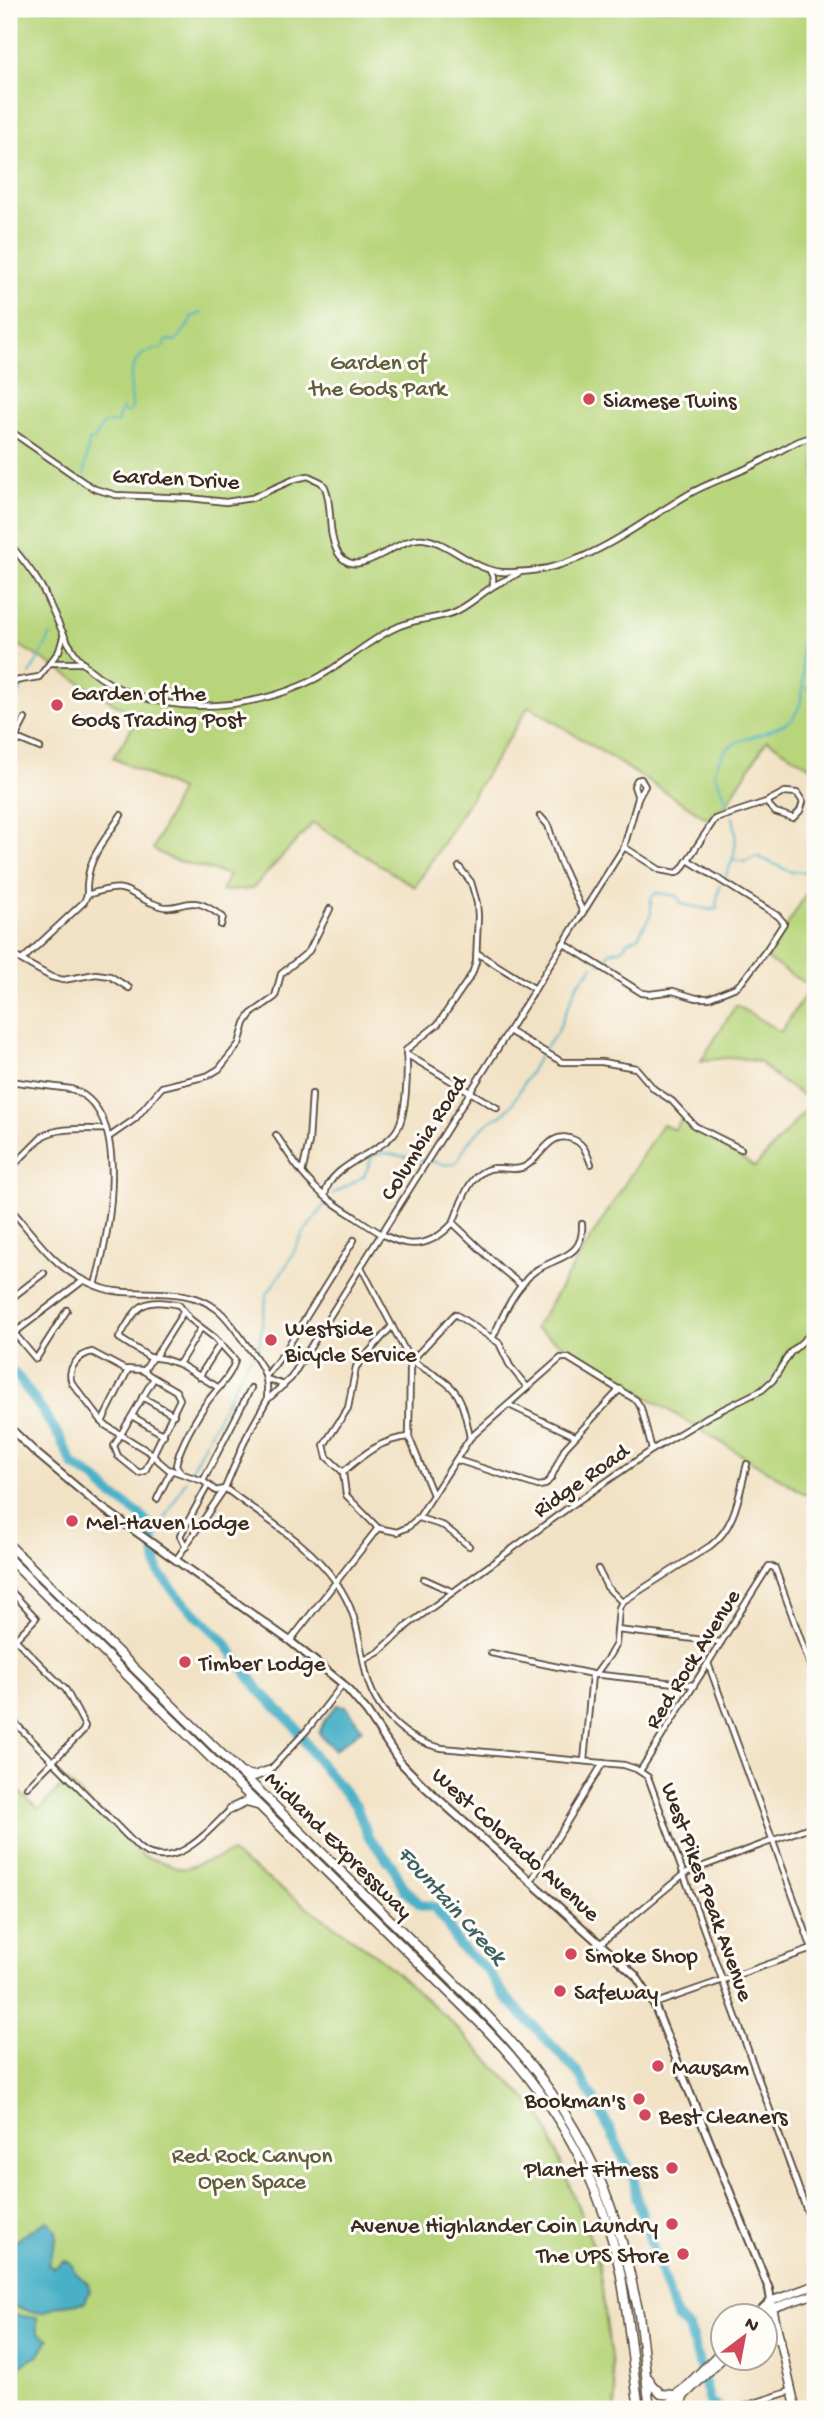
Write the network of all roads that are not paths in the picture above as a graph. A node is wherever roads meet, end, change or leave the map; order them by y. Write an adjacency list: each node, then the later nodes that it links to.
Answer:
1 (9, 430): 4 (street, Garden Drive)
2 (815, 436): 5 (street, Garden Drive)
3 (9, 543): 7 (street)
4 (489, 570): 5 (street, Garden Drive); 6 (street)
5 (521, 572): 6 (street)
6 (493, 586): 9 (street)
7 (65, 633): 8 (street); 9 (street)
8 (50, 663): 9 (street); 10 (street)
9 (83, 663)
10 (9, 682)
11 (24, 719): 12 (street)
12 (10, 746): 13 (street)
13 (40, 748)
14 (638, 798): 18 (street, Columbia Road)
15 (766, 802): 15 (street); 19 (street)
16 (121, 814): 21 (street)
17 (540, 816): 23 (street)
18 (624, 847): 19 (street); 23 (street, Columbia Road)
19 (688, 860): 25 (street)
20 (459, 867): 27 (street)
21 (88, 895): 24 (street); 28 (street)
22 (330, 909): 39 (street)
23 (583, 911): 25 (street, Columbia Road)
24 (222, 925)
25 (564, 943): 30 (street, Columbia Road)
26 (9, 953): 28 (street)
27 (477, 953): 30 (street); 32 (street)
28 (23, 959): 29 (street)
29 (129, 988)
30 (535, 989): 31 (street, Columbia Road)
31 (509, 1031): 34 (street, Columbia Road); 40 (street)
32 (406, 1054): 34 (street); 44 (street)
33 (9, 1081): 37 (street)
34 (470, 1093): 36 (street); 48 (street, Columbia Road)
35 (312, 1094): 43 (street)
36 (497, 1108)
37 (106, 1129): 39 (street); 42 (street)
38 (276, 1135): 43 (street)
39 (109, 1137): 53 (street)
40 (741, 1149)
41 (591, 1164): 46 (street)
42 (9, 1170)
43 (302, 1173): 44 (street)
44 (325, 1196): 48 (street)
45 (9, 1207): 52 (street)
46 (453, 1223): 48 (street); 54 (street)
47 (582, 1224): 54 (street)
48 (382, 1235): 50 (street, Columbia Road)
49 (354, 1240): 71 (street)
50 (361, 1267): 58 (street); 73 (street, Columbia Road)
51 (44, 1273): 55 (street)
52 (84, 1280): 53 (street); 62 (street)
53 (94, 1285): 71 (street)
54 (521, 1285): 63 (street)
55 (9, 1300)
56 (67, 1310): 62 (street)
57 (184, 1310): 60 (street); 65 (street); 65 (street)
58 (391, 1326): 66 (street); 95 (street)
59 (9, 1327): 62 (street)
60 (201, 1328): 64 (street); 67 (street)
61 (815, 1330): 90 (street, Ridge Road)
62 (13, 1334)
63 (493, 1337): 66 (street); 74 (street)
64 (220, 1344): 70 (street); 75 (street)
65 (153, 1358): 67 (street); 69 (street)
66 (412, 1361): 88 (street); 89 (street)
67 (179, 1364): 70 (street)
68 (128, 1370): 69 (street); 83 (street); 83 (street)
69 (144, 1371): 72 (street)
70 (199, 1377): 75 (street)
71 (267, 1377): 73 (street); 79 (street)
72 (154, 1378): 78 (street); 81 (street)
73 (285, 1385): 79 (street, Columbia Road)
74 (527, 1387): 77 (street); 80 (street)
75 (219, 1388): 96 (street)
76 (251, 1388): 97 (street)
77 (620, 1389): 87 (street); 90 (street)
78 (142, 1397): 81 (street); 82 (street)
79 (267, 1400): 98 (street, Columbia Road)
80 (509, 1405): 87 (street); 89 (street)
81 (174, 1415): 86 (street)
82 (132, 1416): 85 (street); 86 (street)
83 (102, 1422): 85 (street)
84 (9, 1427): 107 (main road, West Colorado Avenue)
85 (121, 1434): 91 (street); 91 (street)
86 (164, 1435): 91 (street)
87 (575, 1436): 92 (street)
88 (409, 1437): 95 (street); 99 (street)
89 (470, 1438): 92 (street)
90 (652, 1450): 112 (street, Ridge Road)
91 (154, 1456): 94 (street)
92 (457, 1460): 99 (street)
93 (747, 1464): 113 (street)
94 (171, 1471): 96 (street); 100 (street)
95 (343, 1472): 102 (street)
96 (181, 1474): 97 (street)
97 (206, 1483): 98 (street); 105 (street)
98 (225, 1489): 105 (street, Columbia Road); 110 (street, West Pikes Peak Avenue)
99 (433, 1496): 101 (street)
100 (157, 1499)
101 (419, 1517): 102 (street); 104 (street)
102 (378, 1528): 110 (street)
103 (9, 1545): 132 (highway, Midland Expressway)
104 (469, 1546)
105 (184, 1549): 107 (street, Columbia Road)
106 (9, 1559): 133 (highway, Midland Expressway)
107 (176, 1560): 116 (main road, West Colorado Avenue)
108 (598, 1569): 113 (street)
109 (424, 1579): 112 (street)
110 (335, 1580): 116 (street); 120 (street, West Pikes Peak Avenue)
111 (9, 1590): 115 (street)
112 (453, 1592): 120 (street, Ridge Road)
113 (622, 1602): 114 (street)
114 (617, 1630): 117 (street); 122 (street)
115 (15, 1639): 118 (street); 127 (street)
116 (290, 1641): 124 (main road, West Colorado Avenue)
117 (721, 1642): 121 (street, Red Rock Avenue); 123 (street, Red Rock Avenue)
118 (9, 1646)
119 (491, 1653): 122 (street)
120 (364, 1660): 128 (street, West Pikes Peak Avenue)
121 (708, 1662): 125 (street, Red Rock Avenue); 141 (street)
122 (594, 1674): 125 (street); 128 (street)
123 (815, 1679)
124 (343, 1684): 130 (street); 143 (main road, West Colorado Avenue)
125 (694, 1685): 131 (street, Red Rock Avenue)
126 (9, 1717): 127 (street)
127 (53, 1761): 134 (street); 139 (street)
128 (584, 1761): 129 (street, West Pikes Peak Avenue)
129 (603, 1763): 131 (street, West Pikes Peak Avenue); 143 (street)
130 (268, 1771): 132 (highway); 135 (highway)
131 (640, 1771): 142 (street, West Pikes Peak Avenue)
132 (239, 1772): 135 (highway, Midland Expressway)
133 (230, 1776): 135 (highway); 136 (highway, Midland Expressway)
134 (27, 1787)
135 (256, 1787): 137 (highway, Midland Expressway)
136 (244, 1791): 137 (highway); 138 (highway, Midland Expressway); 139 (highway)
137 (267, 1799): 156 (highway, Midland Expressway)
138 (260, 1807): 139 (highway); 164 (highway, Midland Expressway)
139 (231, 1809)
140 (815, 1825): 141 (street)
141 (773, 1841): 142 (street); 145 (street)
142 (685, 1873): 144 (street); 147 (street, West Pikes Peak Avenue)
143 (531, 1881): 144 (main road, West Colorado Avenue)
144 (601, 1943): 148 (main road, West Colorado Avenue)
145 (814, 1948): 146 (street); 147 (street)
146 (815, 1957)
147 (723, 1980): 148 (street); 149 (street, West Pikes Peak Avenue)
148 (654, 2004): 152 (main road, West Colorado Avenue)
149 (815, 2233)
150 (815, 2285): 153 (main road)
151 (815, 2294): 154 (main road)
152 (772, 2302)
153 (777, 2302)
154 (778, 2303)
155 (778, 2329): 158 (main road, West Colorado Avenue)
156 (640, 2336): 161 (highway); 165 (highway)
157 (778, 2339): 158 (main road)
158 (781, 2341): 162 (main road, West Colorado Avenue)
159 (708, 2369): 160 (main road)
160 (694, 2383): 161 (main road); 163 (main road)
161 (685, 2388): 166 (main road)
162 (791, 2391): 169 (street); 170 (main road, West Colorado Avenue)
163 (683, 2398): 167 (main road); 168 (highway)
164 (639, 2409)
165 (650, 2409)
166 (663, 2409)
167 (671, 2409)
168 (677, 2409)
169 (736, 2409)
170 (796, 2409)

